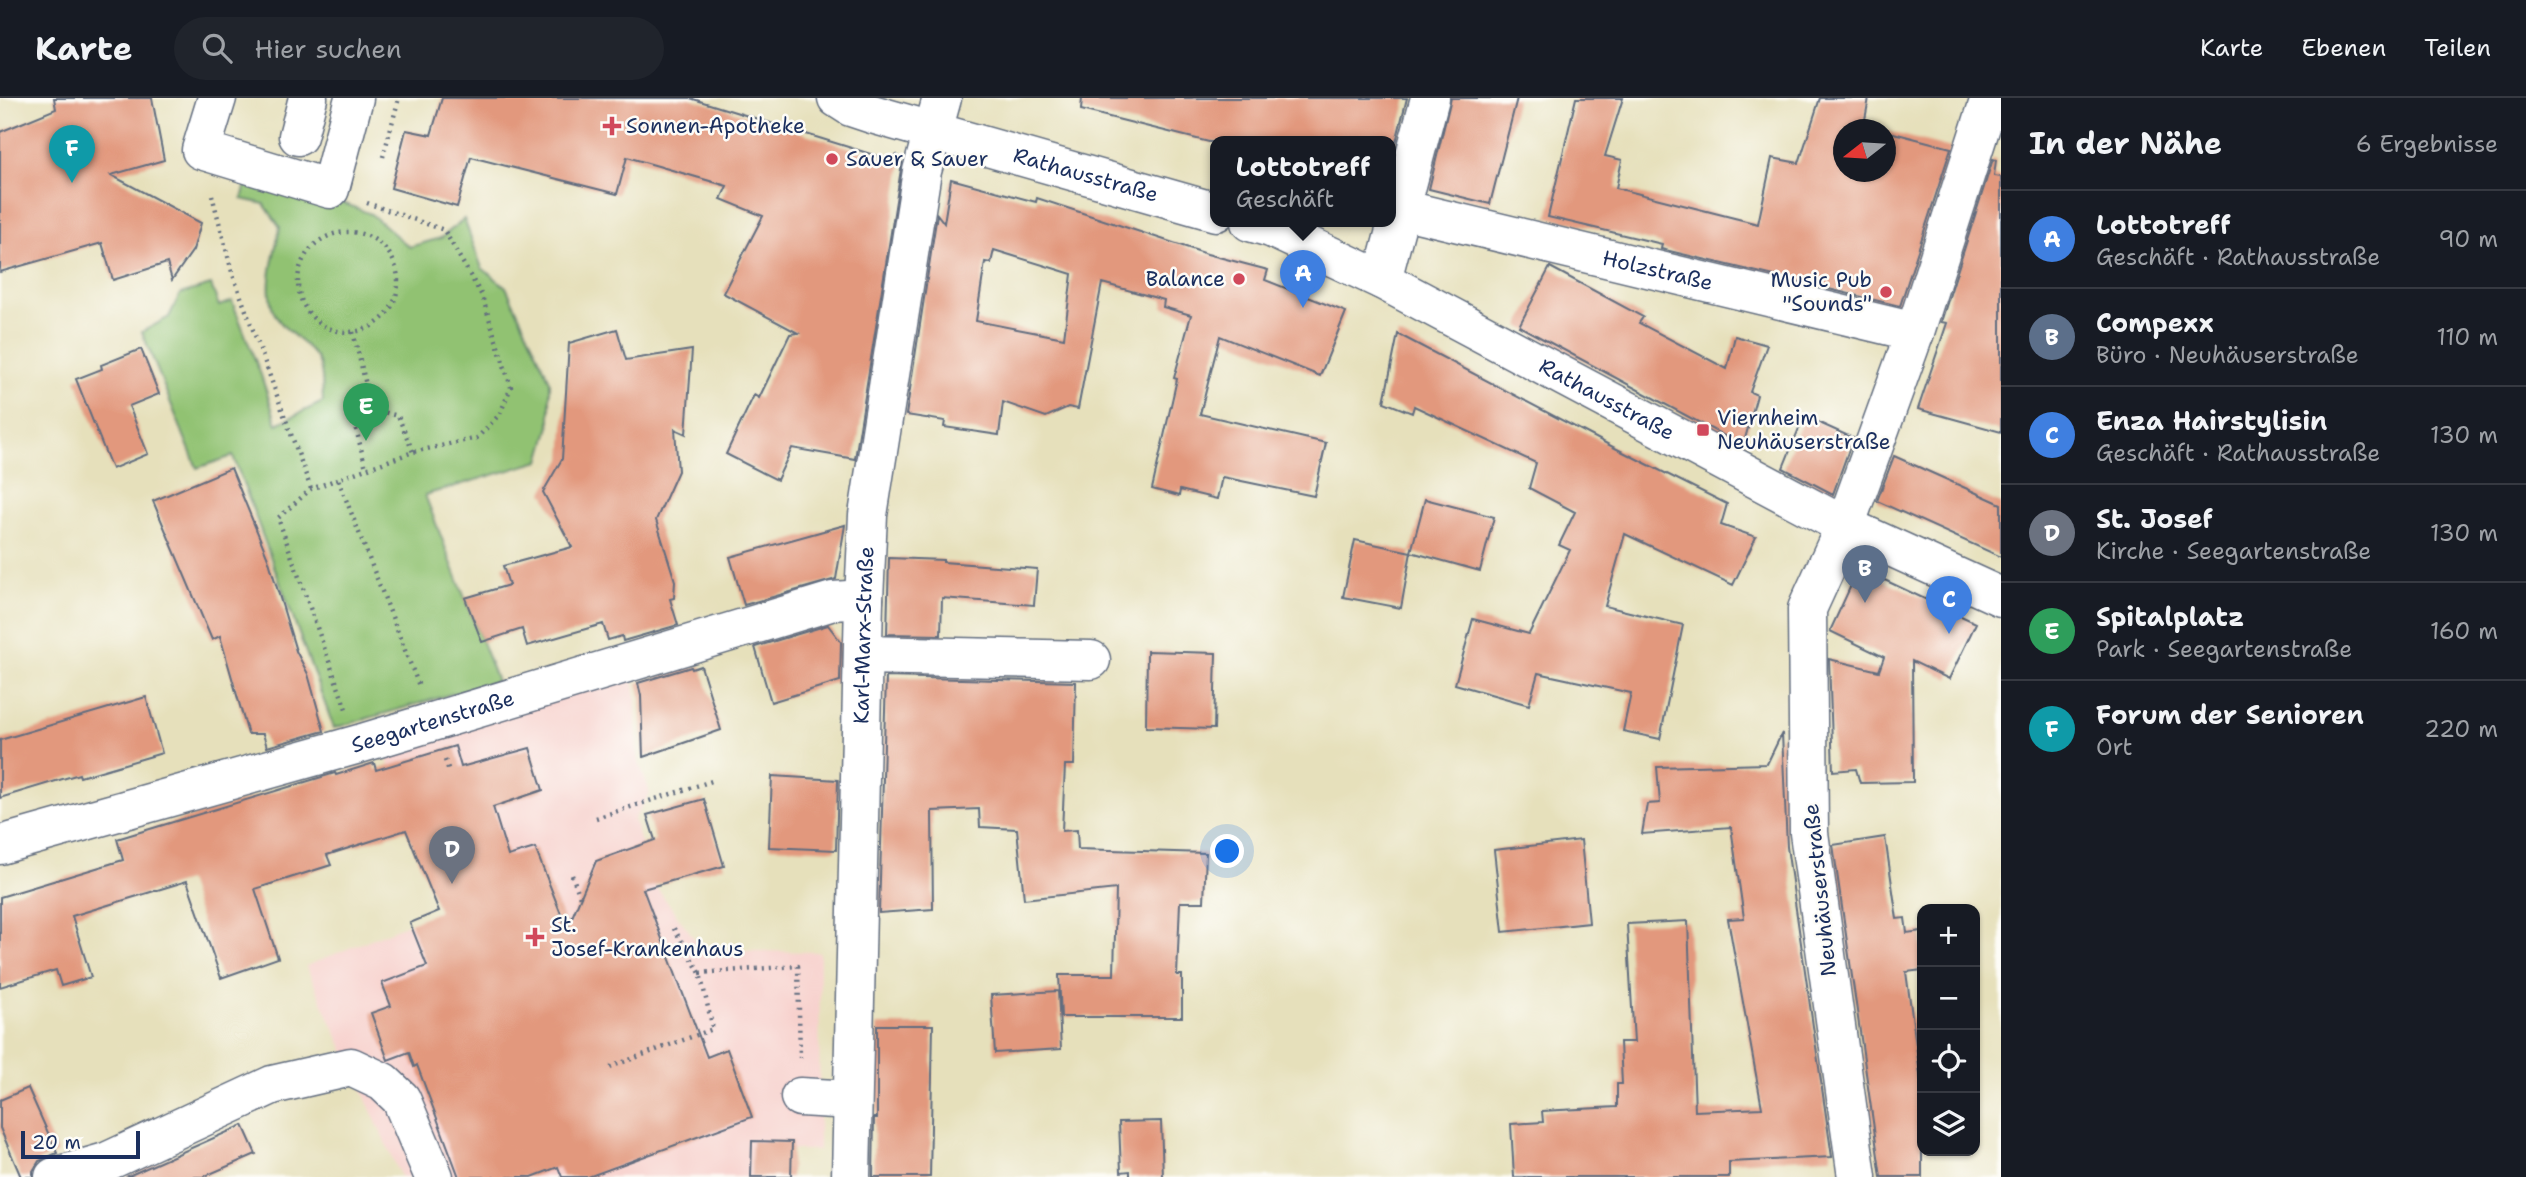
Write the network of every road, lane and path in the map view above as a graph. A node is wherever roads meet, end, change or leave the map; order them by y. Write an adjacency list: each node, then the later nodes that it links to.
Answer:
1 (217, 98): 10 (street)
2 (308, 98): 9 (street)
3 (354, 98): 13 (street)
4 (399, 98): 11 (path)
5 (837, 98): 8 (street, Rathausstraße)
6 (1430, 98): 15 (street)
7 (1990, 98): 20 (street)
8 (938, 114): 16 (street, Rathausstraße); 28 (street, Karl-Marx-Straße)
9 (298, 135)
10 (201, 150): 13 (street); 25 (path)
11 (381, 165)
12 (374, 191): 14 (path)
13 (344, 194): 14 (path)
14 (370, 205): 22 (path)
15 (1401, 209): 18 (street); 20 (street, Holzstraße)
16 (1210, 210)
17 (1267, 227): 18 (street, Rathausstraße)
18 (1382, 280): 26 (street, Rathausstraße)
19 (353, 332): 19 (path); 21 (path)
20 (1915, 332): 26 (street)
21 (372, 409): 22 (path); 23 (path)
22 (413, 452): 23 (path)
23 (366, 468): 24 (path)
24 (338, 479): 25 (path); 31 (path)
25 (311, 489): 32 (path)
26 (1845, 526): 27 (street, Rathausstraße); 48 (street, Neuhäuserstraße)
27 (2001, 597)
28 (864, 599): 29 (street, Karl-Marx-Straße); 31 (street, Seegartenstraße)
29 (863, 655): 30 (street); 44 (street, Karl-Marx-Straße)
30 (1091, 660)
31 (432, 721): 32 (street, Seegartenstraße)
32 (359, 744): 37 (street, Seegartenstraße)
33 (444, 757): 34 (path)
34 (449, 771)
35 (715, 780): 36 (path)
36 (596, 818)
37 (0, 845)
38 (572, 875): 39 (path)
39 (580, 897)
40 (673, 927): 41 (path)
41 (700, 973): 42 (path); 43 (path)
42 (610, 1067)
43 (800, 1097): 44 (street)
44 (852, 1100): 47 (street, Karl-Marx-Straße)
45 (54, 1177): 46 (street)
46 (434, 1177)
47 (851, 1177)
48 (1857, 1177)

